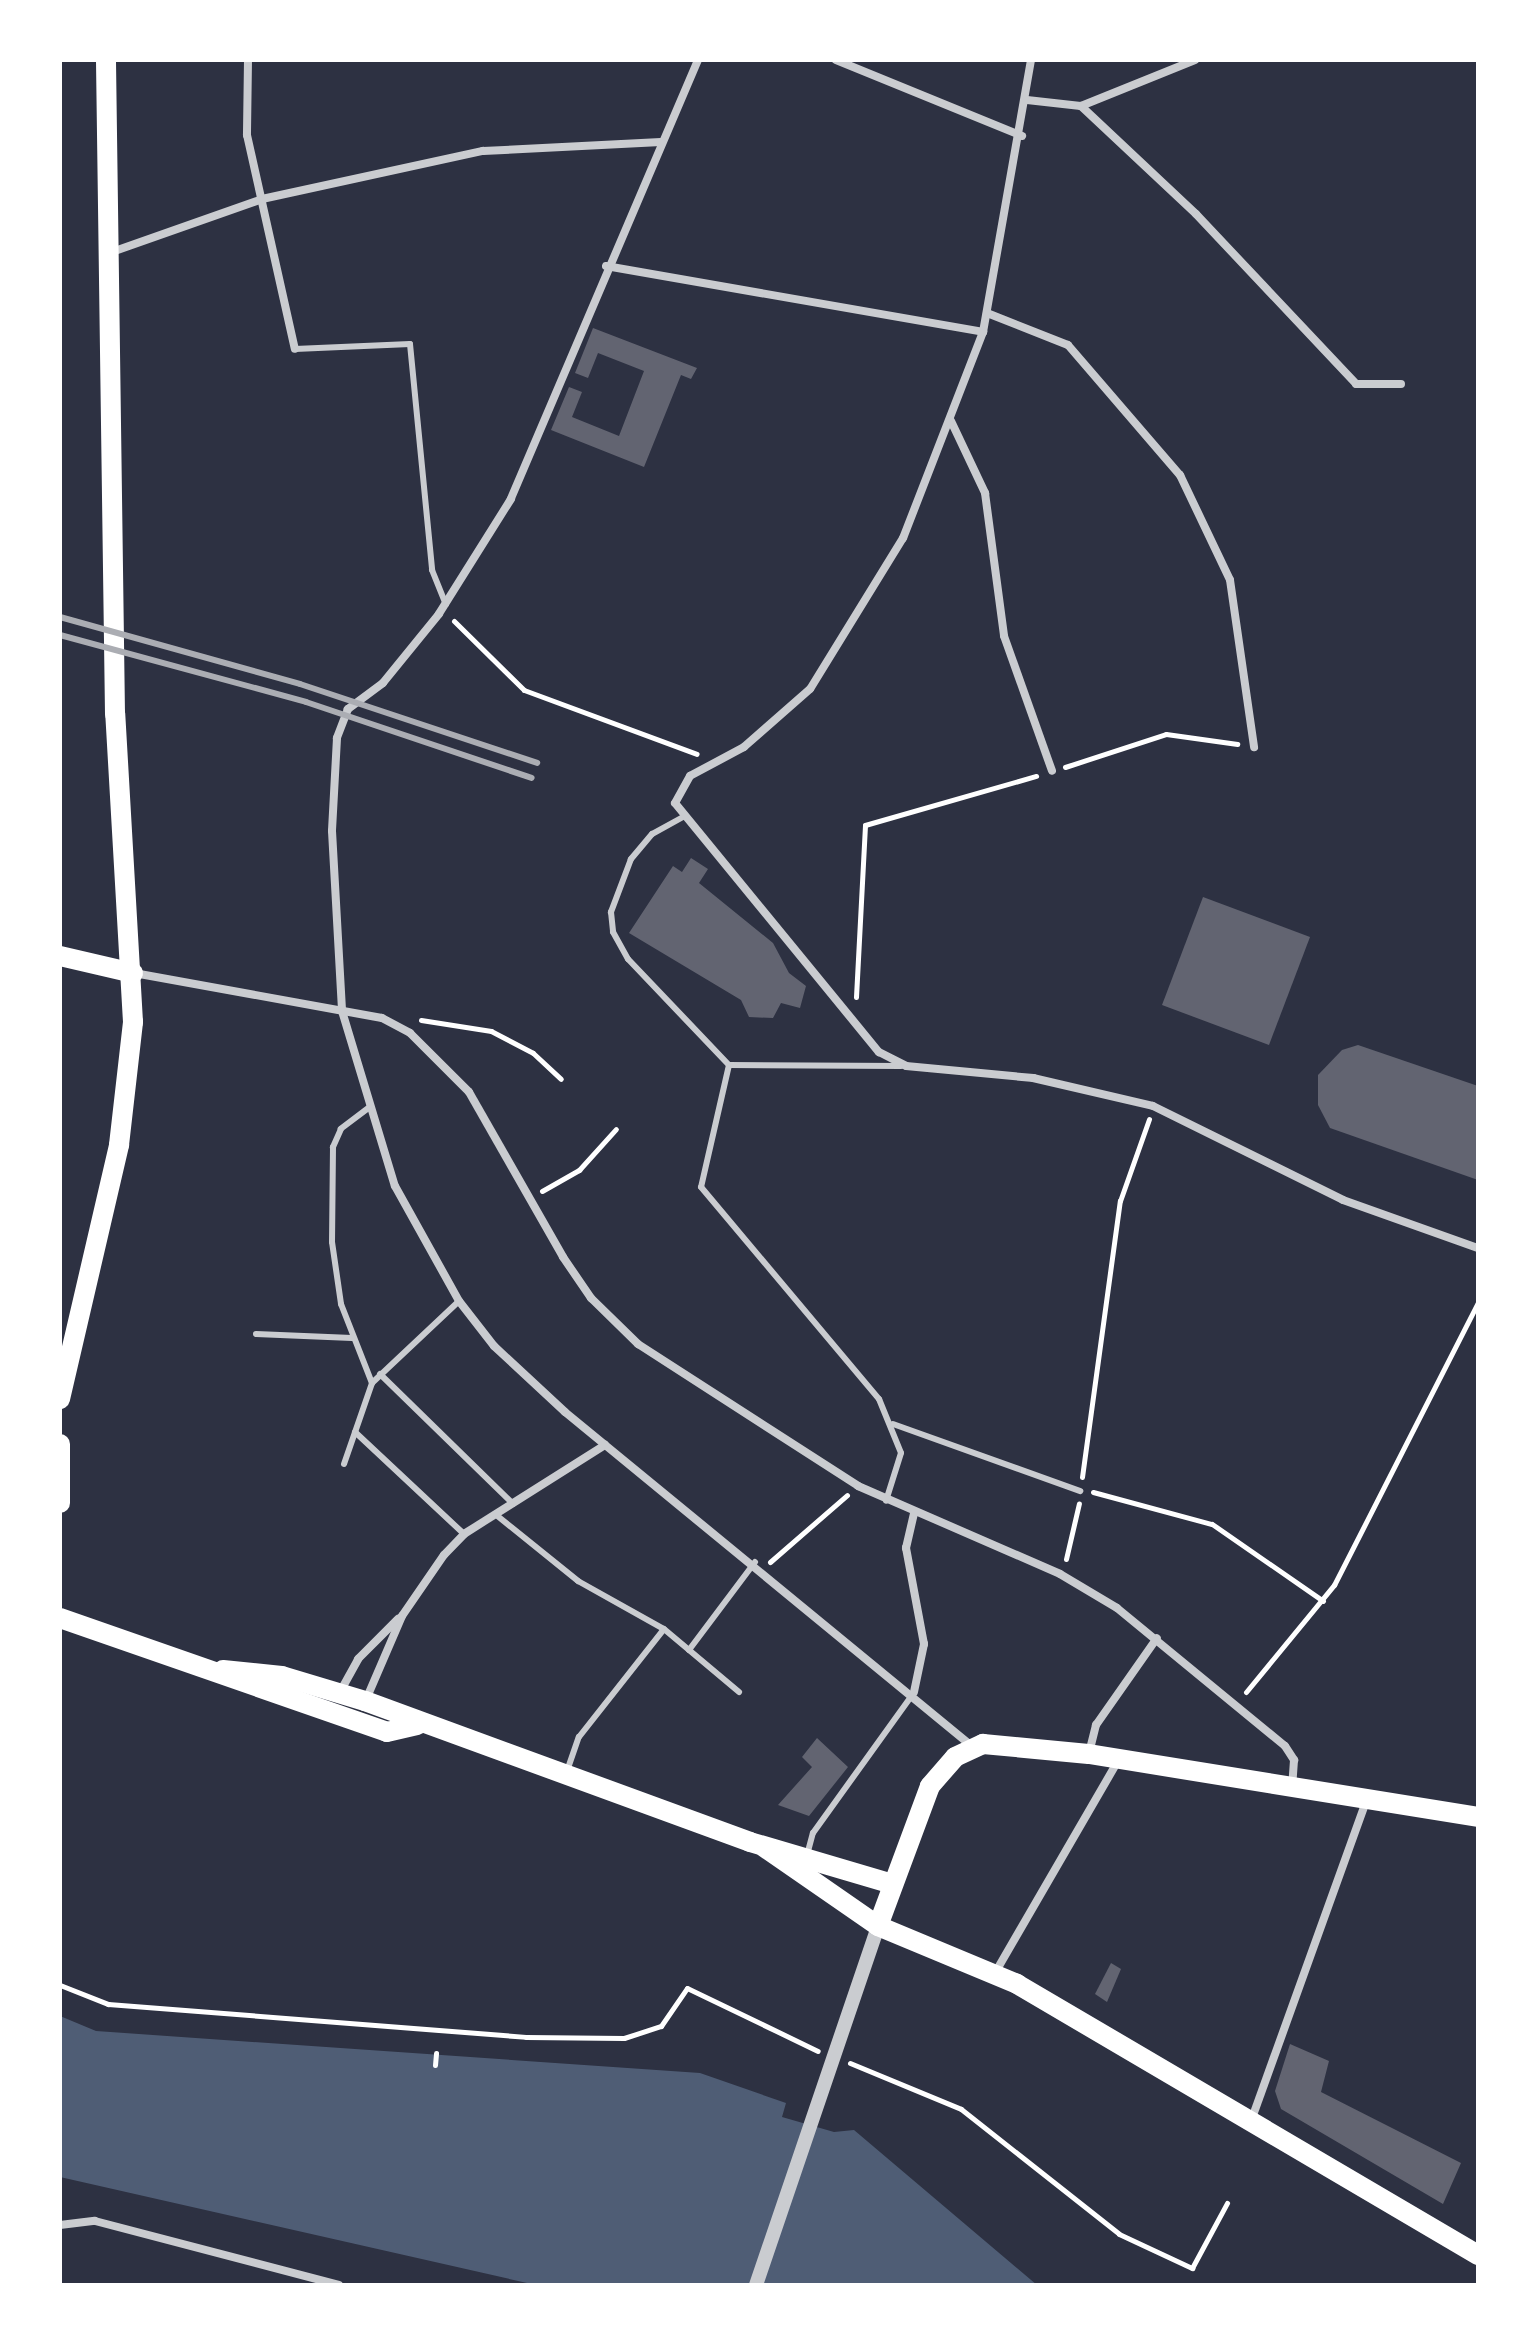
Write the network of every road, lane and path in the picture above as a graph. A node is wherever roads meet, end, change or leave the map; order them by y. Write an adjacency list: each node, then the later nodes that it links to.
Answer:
1 (106, 60): 12 (main road)
2 (248, 60): 11 (street)
3 (698, 60): 10 (street)
4 (836, 60): 9 (street)
5 (1031, 60): 7 (street)
6 (1195, 60): 8 (street)
7 (1027, 100): 8 (street); 9 (street)
8 (1081, 106): 17 (street)
9 (1022, 136): 14 (street)
10 (661, 142): 11 (street); 13 (street)
11 (262, 199): 12 (street); 16 (street)
12 (109, 253): 25 (main road)
13 (606, 266): 15 (street); 19 (street)
14 (987, 313): 15 (street); 20 (street)
15 (983, 332): 18 (street)
16 (295, 349): 19 (lane)
17 (1401, 384)
18 (951, 421): 21 (street); 22 (street)
19 (444, 607): 21 (path); 26 (street)
20 (1254, 747): 22 (path)
21 (718, 762): 23 (street)
22 (1052, 771): 28 (path)
23 (683, 817): 28 (street); 29 (lane)
24 (60, 956): 25 (main road)
25 (133, 973): 26 (street); 43 (main road)
26 (342, 1011): 27 (street); 32 (street)
27 (397, 1024): 31 (path); 35 (street)
28 (854, 1030): 30 (street)
29 (729, 1065): 30 (lane); 44 (lane)
30 (906, 1066): 33 (street)
31 (561, 1079)
32 (371, 1106): 37 (street); 40 (lane)
33 (1153, 1106): 36 (street); 50 (path)
34 (616, 1129): 35 (path)
35 (531, 1198): 49 (street)
36 (1478, 1248)
37 (459, 1301): 41 (lane); 47 (street)
38 (1478, 1302): 61 (path)
39 (256, 1334): 40 (lane)
40 (352, 1338): 42 (lane)
41 (380, 1374): 42 (lane); 53 (lane)
42 (372, 1383): 45 (lane)
43 (60, 1399)
44 (893, 1424): 50 (lane); 51 (lane)
45 (355, 1432): 48 (lane); 57 (lane)
46 (60, 1444): 52 (main road)
47 (605, 1445): 53 (street); 59 (street)
48 (344, 1464)
49 (858, 1486): 51 (street); 60 (path)
50 (1080, 1491): 61 (path)
51 (886, 1501): 55 (street)
52 (60, 1503)
53 (513, 1504): 54 (street)
54 (495, 1514): 57 (street); 64 (lane)
55 (914, 1514): 65 (street); 69 (street)
56 (1078, 1520): 58 (path)
57 (464, 1534): 62 (street)
58 (1074, 1541)
59 (755, 1562): 60 (street); 66 (lane)
60 (765, 1569): 69 (street)
61 (1323, 1601): 71 (path)
62 (402, 1616): 70 (street); 70 (street)
63 (60, 1618): 67 (main road)
64 (664, 1629): 66 (lane); 77 (lane)
65 (1157, 1638): 71 (street); 75 (street)
66 (689, 1650): 68 (lane)
67 (223, 1670): 70 (main road); 72 (main road)
68 (739, 1692)
69 (914, 1692): 74 (street); 82 (lane)
70 (352, 1697): 72 (street); 72 (street); 73 (main road)
71 (1236, 1704): 78 (street)
72 (345, 1719): 73 (main road)
73 (417, 1725): 77 (main road)
74 (973, 1747): 75 (main road); 83 (main road)
75 (1089, 1754): 76 (main road)
76 (1119, 1758): 78 (main road); 87 (street)
77 (565, 1774): 81 (main road)
78 (1292, 1786): 79 (main road)
79 (1367, 1798): 80 (main road); 93 (street)
80 (1478, 1817)
81 (764, 1847): 82 (main road); 84 (main road)
82 (806, 1859): 83 (main road)
83 (893, 1884): 85 (main road)
84 (840, 1899): 85 (main road); 86 (main road)
85 (885, 1905): 86 (main road)
86 (878, 1926): 87 (main road); 98 (street)
87 (995, 1973): 93 (main road)
88 (60, 1985): 90 (path)
89 (436, 2053): 92 (path)
90 (821, 2053)
91 (836, 2058): 94 (path)
92 (435, 2065)
93 (1250, 2125): 96 (main road)
94 (1227, 2203)
95 (60, 2225): 97 (street)
96 (1478, 2255)
97 (339, 2285)
98 (756, 2285)

